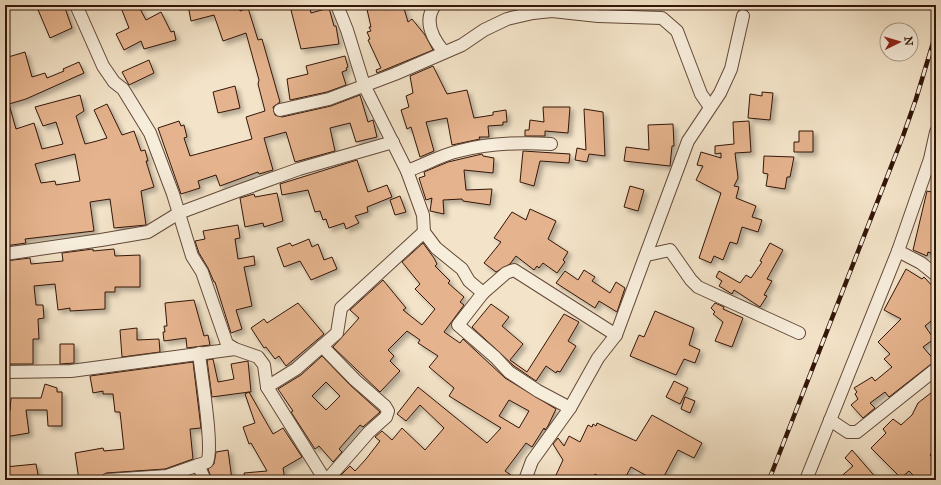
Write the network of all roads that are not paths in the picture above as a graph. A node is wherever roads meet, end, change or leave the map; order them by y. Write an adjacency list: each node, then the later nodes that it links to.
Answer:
1 (76, 5): 13 (street)
2 (337, 5): 6 (street)
3 (435, 5): 5 (street)
4 (743, 16): 7 (street)
5 (444, 52): 6 (street); 7 (street)
6 (364, 86): 8 (street); 10 (street)
7 (710, 107): 17 (street)
8 (280, 110)
9 (936, 134): 15 (street)
10 (393, 142): 12 (street); 13 (street)
11 (551, 144): 12 (street)
12 (407, 171): 14 (street)
13 (179, 213): 16 (street); 23 (street)
14 (424, 232): 19 (street); 22 (street)
15 (898, 251): 18 (street); 29 (street)
16 (5, 254)
17 (647, 255): 20 (street); 21 (street)
18 (936, 275)
19 (483, 293): 21 (street); 28 (street)
20 (799, 333)
21 (616, 335): 28 (street)
22 (322, 346): 27 (street); 34 (street)
23 (235, 350): 24 (street); 27 (street)
24 (199, 353): 26 (street); 30 (street)
25 (936, 369): 29 (street)
26 (5, 372)
27 (267, 387): 34 (street)
28 (570, 408): 35 (street)
29 (830, 420): 36 (street)
30 (198, 465): 31 (street); 33 (street)
31 (168, 478): 32 (street)
32 (107, 480)
33 (205, 480)
34 (326, 480)
35 (525, 480)
36 (806, 480)

